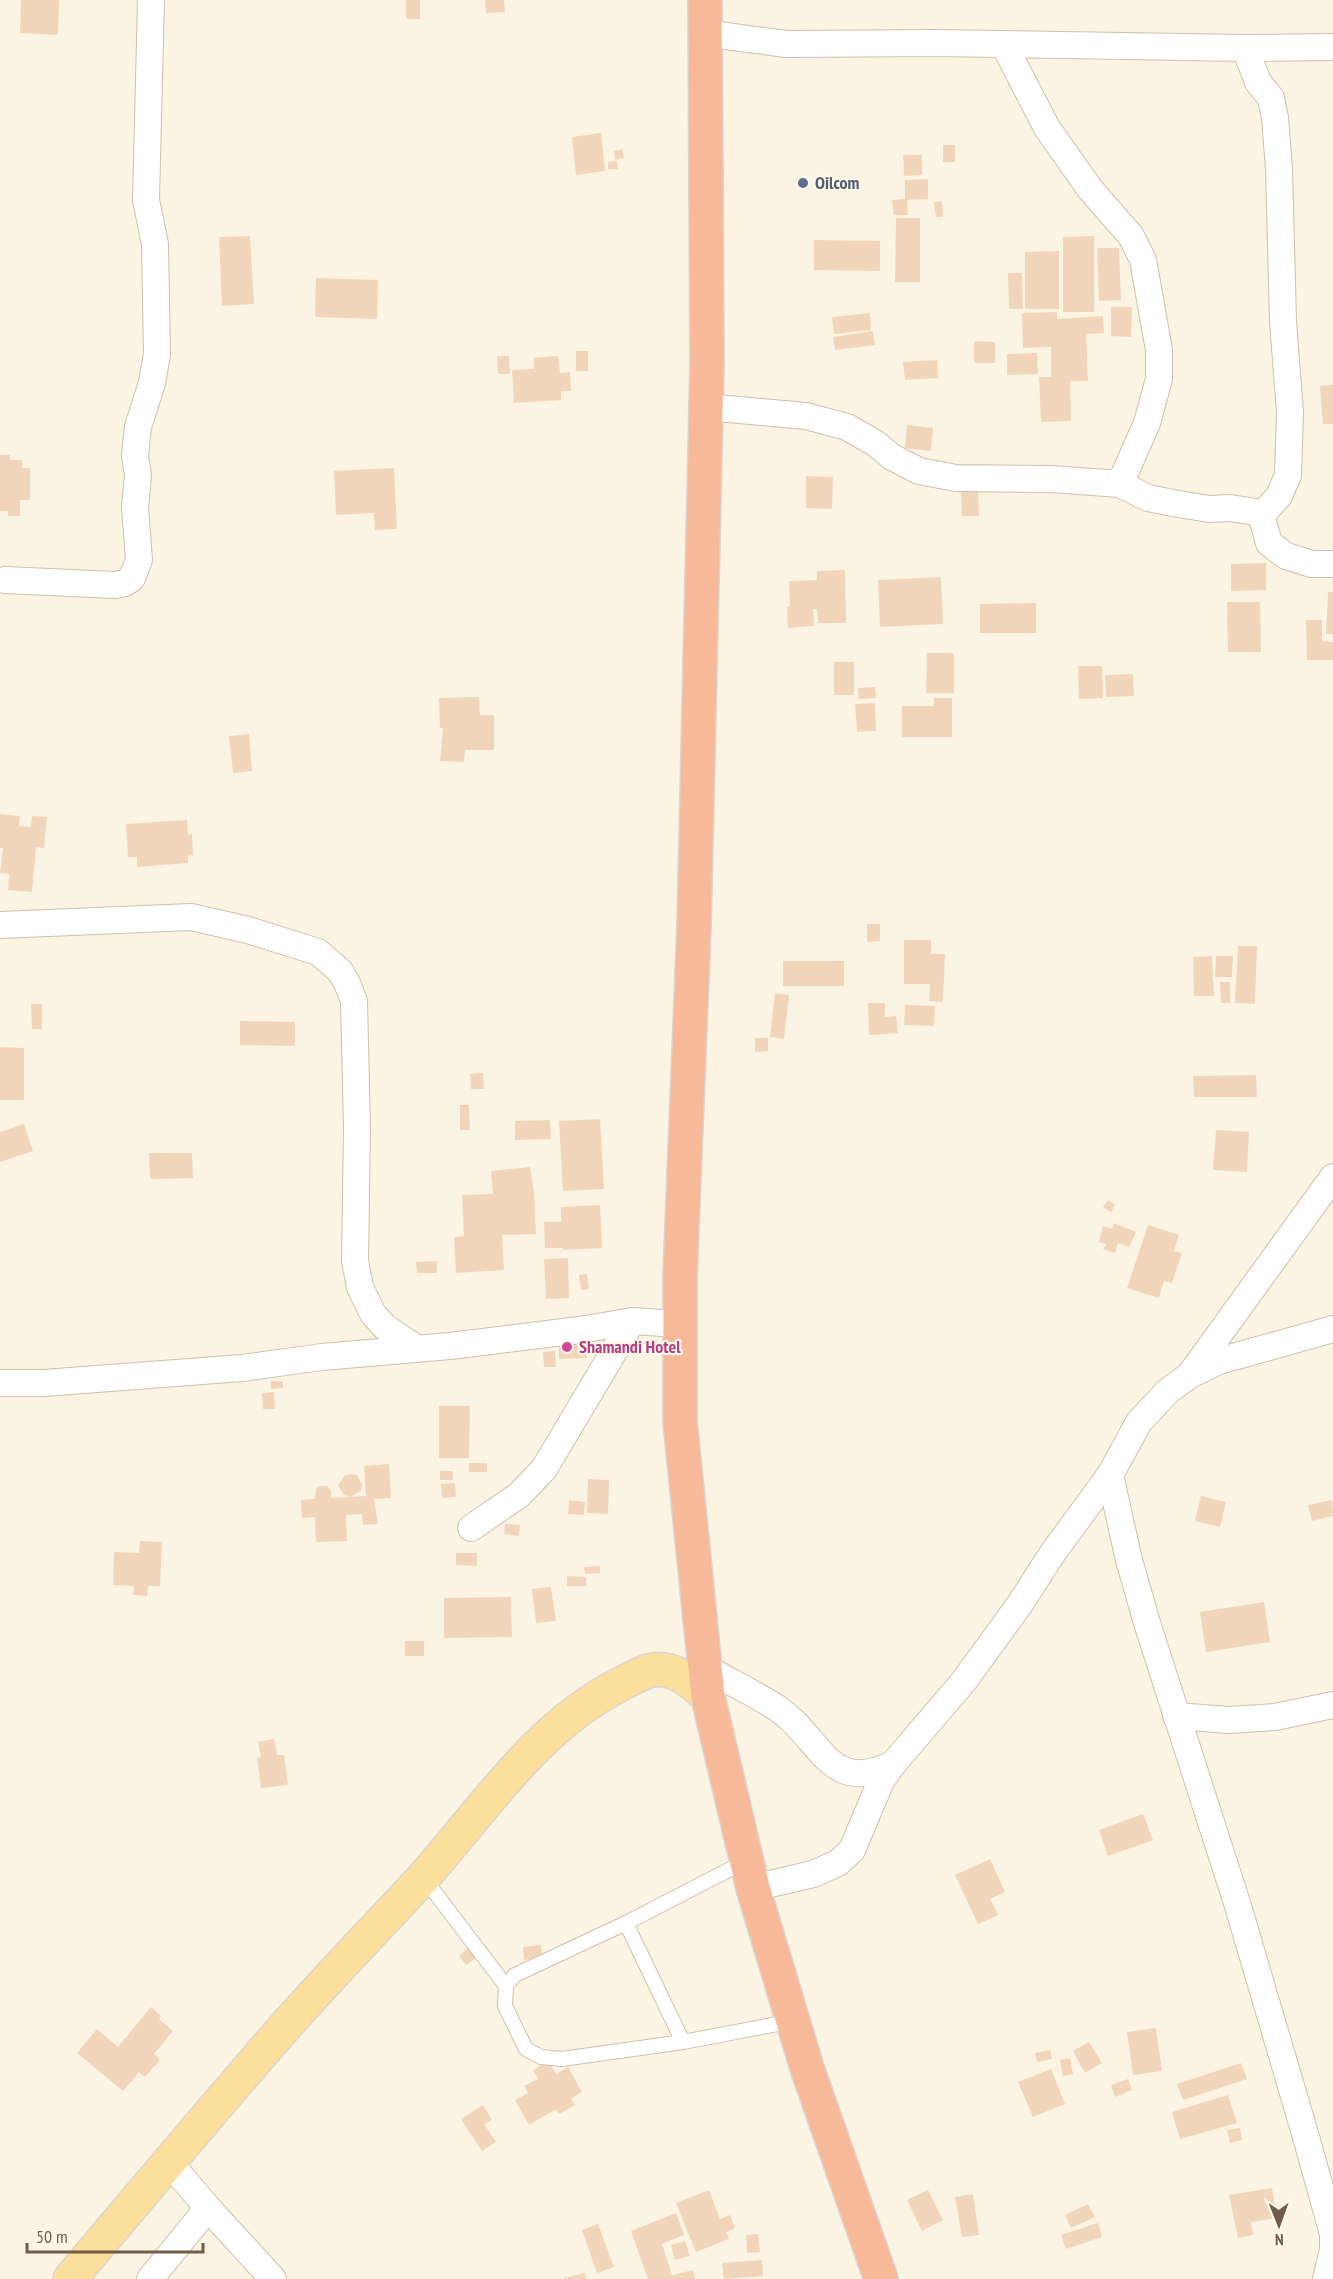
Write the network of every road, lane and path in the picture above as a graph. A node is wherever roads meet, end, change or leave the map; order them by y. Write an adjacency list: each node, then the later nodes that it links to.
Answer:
1 (151, 0): 11 (street)
2 (705, 0): 3 (highway)
3 (704, 33): 4 (street); 7 (highway)
4 (1004, 45): 6 (street); 8 (street)
5 (1333, 47): 6 (street)
6 (1245, 48): 9 (street)
7 (706, 407): 8 (street); 15 (highway)
8 (1120, 484): 9 (street)
9 (1262, 518): 10 (street)
10 (1333, 564)
11 (5, 580)
12 (0, 925): 17 (street)
13 (1333, 1177): 18 (street)
14 (632, 1321): 15 (street); 17 (street); 21 (street)
15 (680, 1324): 22 (highway)
16 (1333, 1329): 18 (street)
17 (416, 1348): 19 (street)
18 (1190, 1375): 20 (street)
19 (0, 1383)
20 (1110, 1475): 24 (street); 25 (street)
21 (471, 1528)
22 (706, 1682): 25 (street); 26 (highway); 27 (main road)
23 (1333, 1705): 24 (street)
24 (1176, 1716): 38 (street)
25 (893, 1764): 26 (street)
26 (750, 1875): 28 (lane); 30 (highway)
27 (423, 1877): 29 (lane); 32 (main road)
28 (626, 1923): 29 (lane); 31 (lane)
29 (506, 1986): 31 (lane)
30 (793, 2021): 31 (lane); 37 (highway)
31 (683, 2042)
32 (170, 2162): 33 (street); 34 (main road)
33 (208, 2208): 35 (street); 36 (street)
34 (70, 2279)
35 (150, 2279)
36 (273, 2279)
37 (880, 2279)
38 (1326, 2279)

